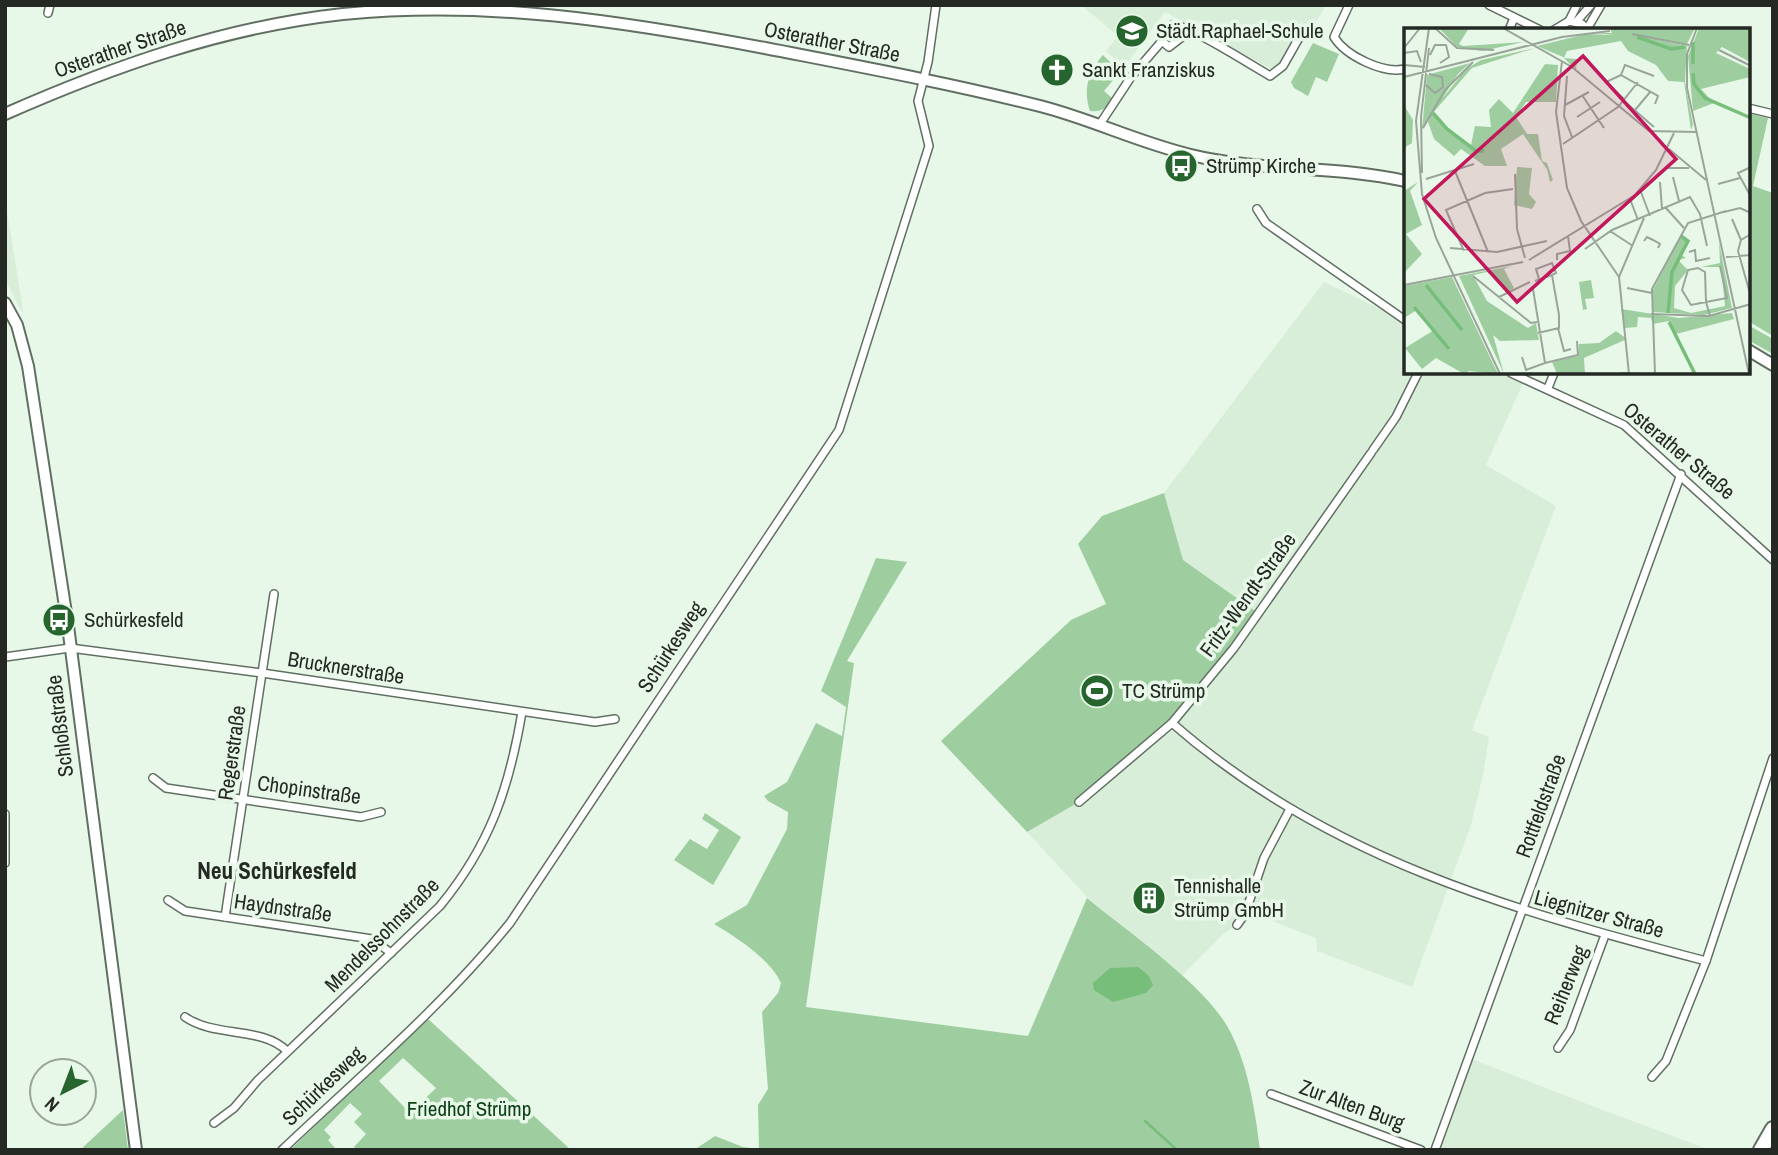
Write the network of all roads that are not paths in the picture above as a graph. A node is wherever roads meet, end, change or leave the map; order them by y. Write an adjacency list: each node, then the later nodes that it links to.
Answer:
1 (936, 5): 19 (street, Schürkesweg)
2 (1349, 5): 18 (street)
3 (1489, 5): 8 (street)
4 (1577, 5): 9 (street)
5 (1591, 5): 9 (street)
6 (1601, 5): 15 (street)
7 (511, 7): 19 (main road, Osterather Straße); 21 (main road, Osterather Straße)
8 (1514, 18): 11 (street); 12 (street)
9 (1573, 21): 13 (street); 14 (street)
10 (1181, 28): 16 (street); 17 (street); 17 (street)
11 (1510, 28)
12 (1535, 28)
13 (1558, 28)
14 (1585, 28)
15 (1588, 28)
16 (1300, 36)
17 (1162, 41): 23 (street)
18 (1404, 69)
19 (923, 79): 23 (main road, Osterather Straße); 66 (street, Schürkesweg)
20 (1750, 108): 22 (street)
21 (5, 114)
22 (1773, 114)
23 (1100, 124): 24 (main road, Osterather Straße)
24 (1404, 181)
25 (1257, 209): 27 (street)
26 (5, 303): 37 (main road, Schloßstraße)
27 (1404, 319)
28 (1750, 351): 29 (main road)
29 (1773, 365)
30 (1418, 374): 42 (street, Fritz-Wendt-Straße)
31 (1513, 374): 33 (street, Osterather Straße)
32 (1554, 374): 33 (street)
33 (1548, 388): 34 (street, Osterather Straße)
34 (1681, 474): 35 (street, Osterather Straße); 52 (street, Rottfeldstraße)
35 (1773, 560)
36 (274, 594): 39 (street, Regerstraße)
37 (70, 649): 38 (street, Brucknerstraße); 39 (street, Brucknerstraße); 65 (main road, Schloßstraße)
38 (5, 657)
39 (262, 673): 40 (street, Brucknerstraße); 45 (street, Regerstraße)
40 (522, 712): 41 (street, Brucknerstraße); 56 (street, Mendelssohnstraße)
41 (615, 719)
42 (1172, 723): 46 (street, Fritz-Wendt-Straße); 47 (street, Liegnitzer Straße)
43 (1773, 758): 57 (street)
44 (152, 778): 45 (street, Chopinstraße)
45 (243, 798): 48 (street, Chopinstraße); 53 (street, Regerstraße)
46 (1079, 802)
47 (1290, 809): 52 (street, Liegnitzer Straße); 54 (street)
48 (381, 812)
49 (5, 814): 50 (street)
50 (5, 863)
51 (168, 900): 53 (street, Haydnstraße)
52 (1522, 911): 55 (street, Liegnitzer Straße); 68 (street, Rottfeldstraße)
53 (225, 917): 56 (street, Haydnstraße)
54 (1237, 925)
55 (1605, 935): 57 (street, Liegnitzer Straße); 59 (street, Reiherweg)
56 (391, 953): 60 (street, Mendelssohnstraße)
57 (1706, 961): 61 (street)
58 (185, 1017): 60 (street)
59 (1558, 1048)
60 (287, 1051): 63 (street, Mendelssohnstraße)
61 (1652, 1076)
62 (1271, 1094): 67 (street, Zur Alten Burg)
63 (214, 1124)
64 (1773, 1129): 69 (highway)
65 (136, 1150)
66 (282, 1150)
67 (1421, 1150)
68 (1435, 1150)
69 (1761, 1150)

